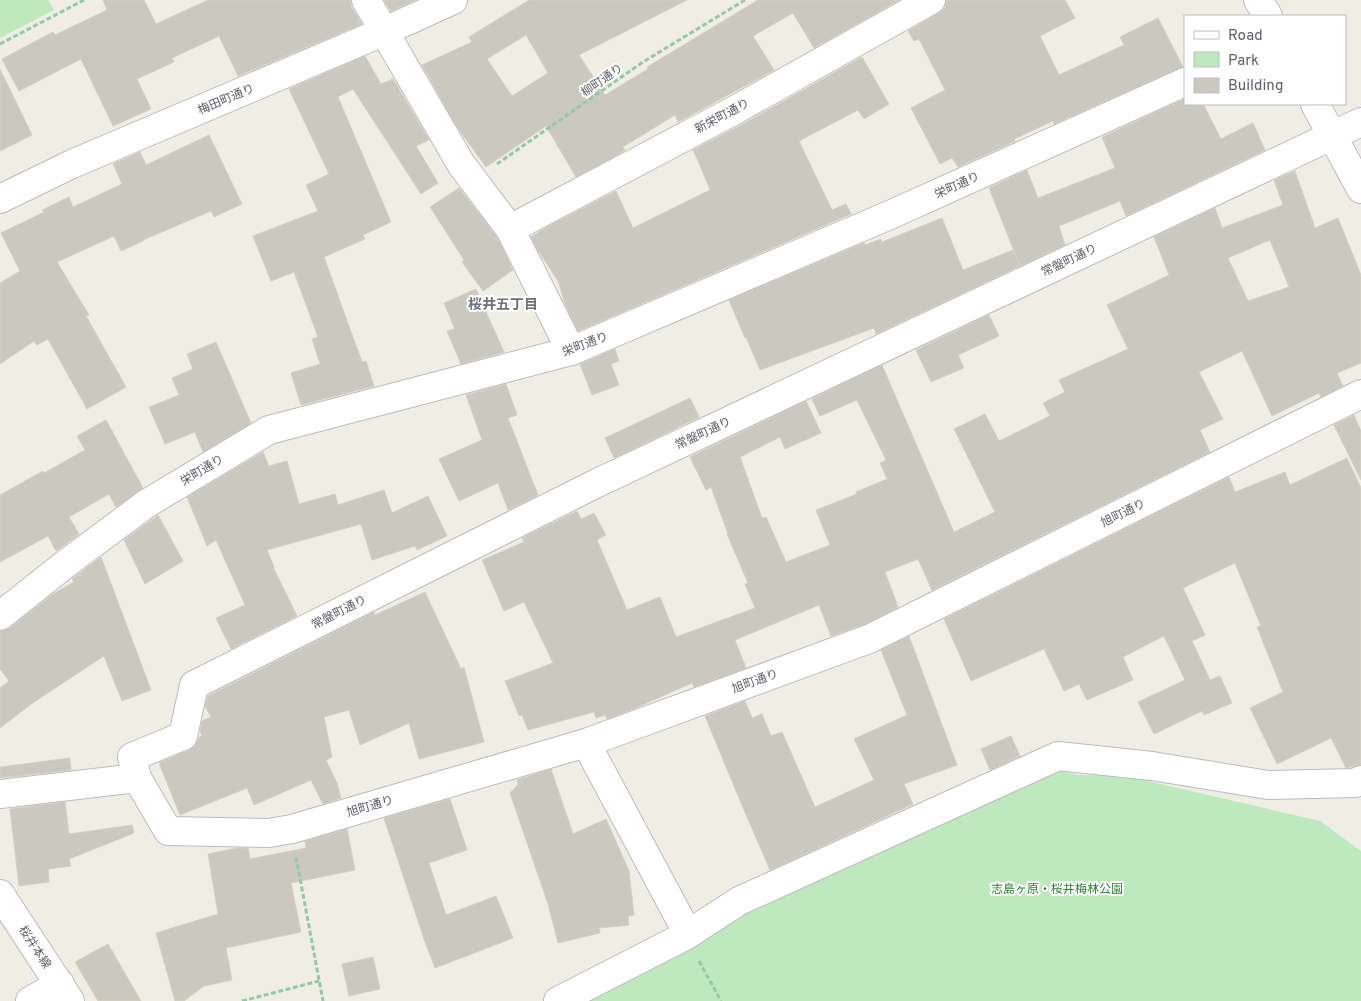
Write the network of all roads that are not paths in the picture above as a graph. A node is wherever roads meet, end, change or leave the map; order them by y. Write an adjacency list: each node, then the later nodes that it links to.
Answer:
1 (366, 0): 6 (street)
2 (452, 0): 6 (street, 梅田町通り)
3 (931, 0): 13 (street, 新栄町通り)
4 (1258, 0): 5 (street)
5 (1267, 15)
6 (385, 31): 12 (street, 梅田町通り); 13 (street)
7 (1184, 82): 14 (street, 栄町通り)
8 (1317, 105): 10 (street)
9 (1361, 122): 10 (street)
10 (1332, 135): 11 (street); 18 (street, 常盤町通り)
11 (1361, 189)
12 (0, 199)
13 (510, 228): 14 (street)
14 (571, 350): 16 (street, 栄町通り)
15 (1361, 394): 17 (street, 旭町通り)
16 (0, 616)
17 (586, 743): 18 (street, 旭町通り); 22 (street)
18 (137, 778): 20 (street)
19 (1361, 780): 22 (street)
20 (0, 794)
21 (0, 894): 23 (street, 桜井本線)
22 (687, 935): 25 (street)
23 (65, 993): 24 (street)
24 (30, 1001)
25 (558, 1001)

